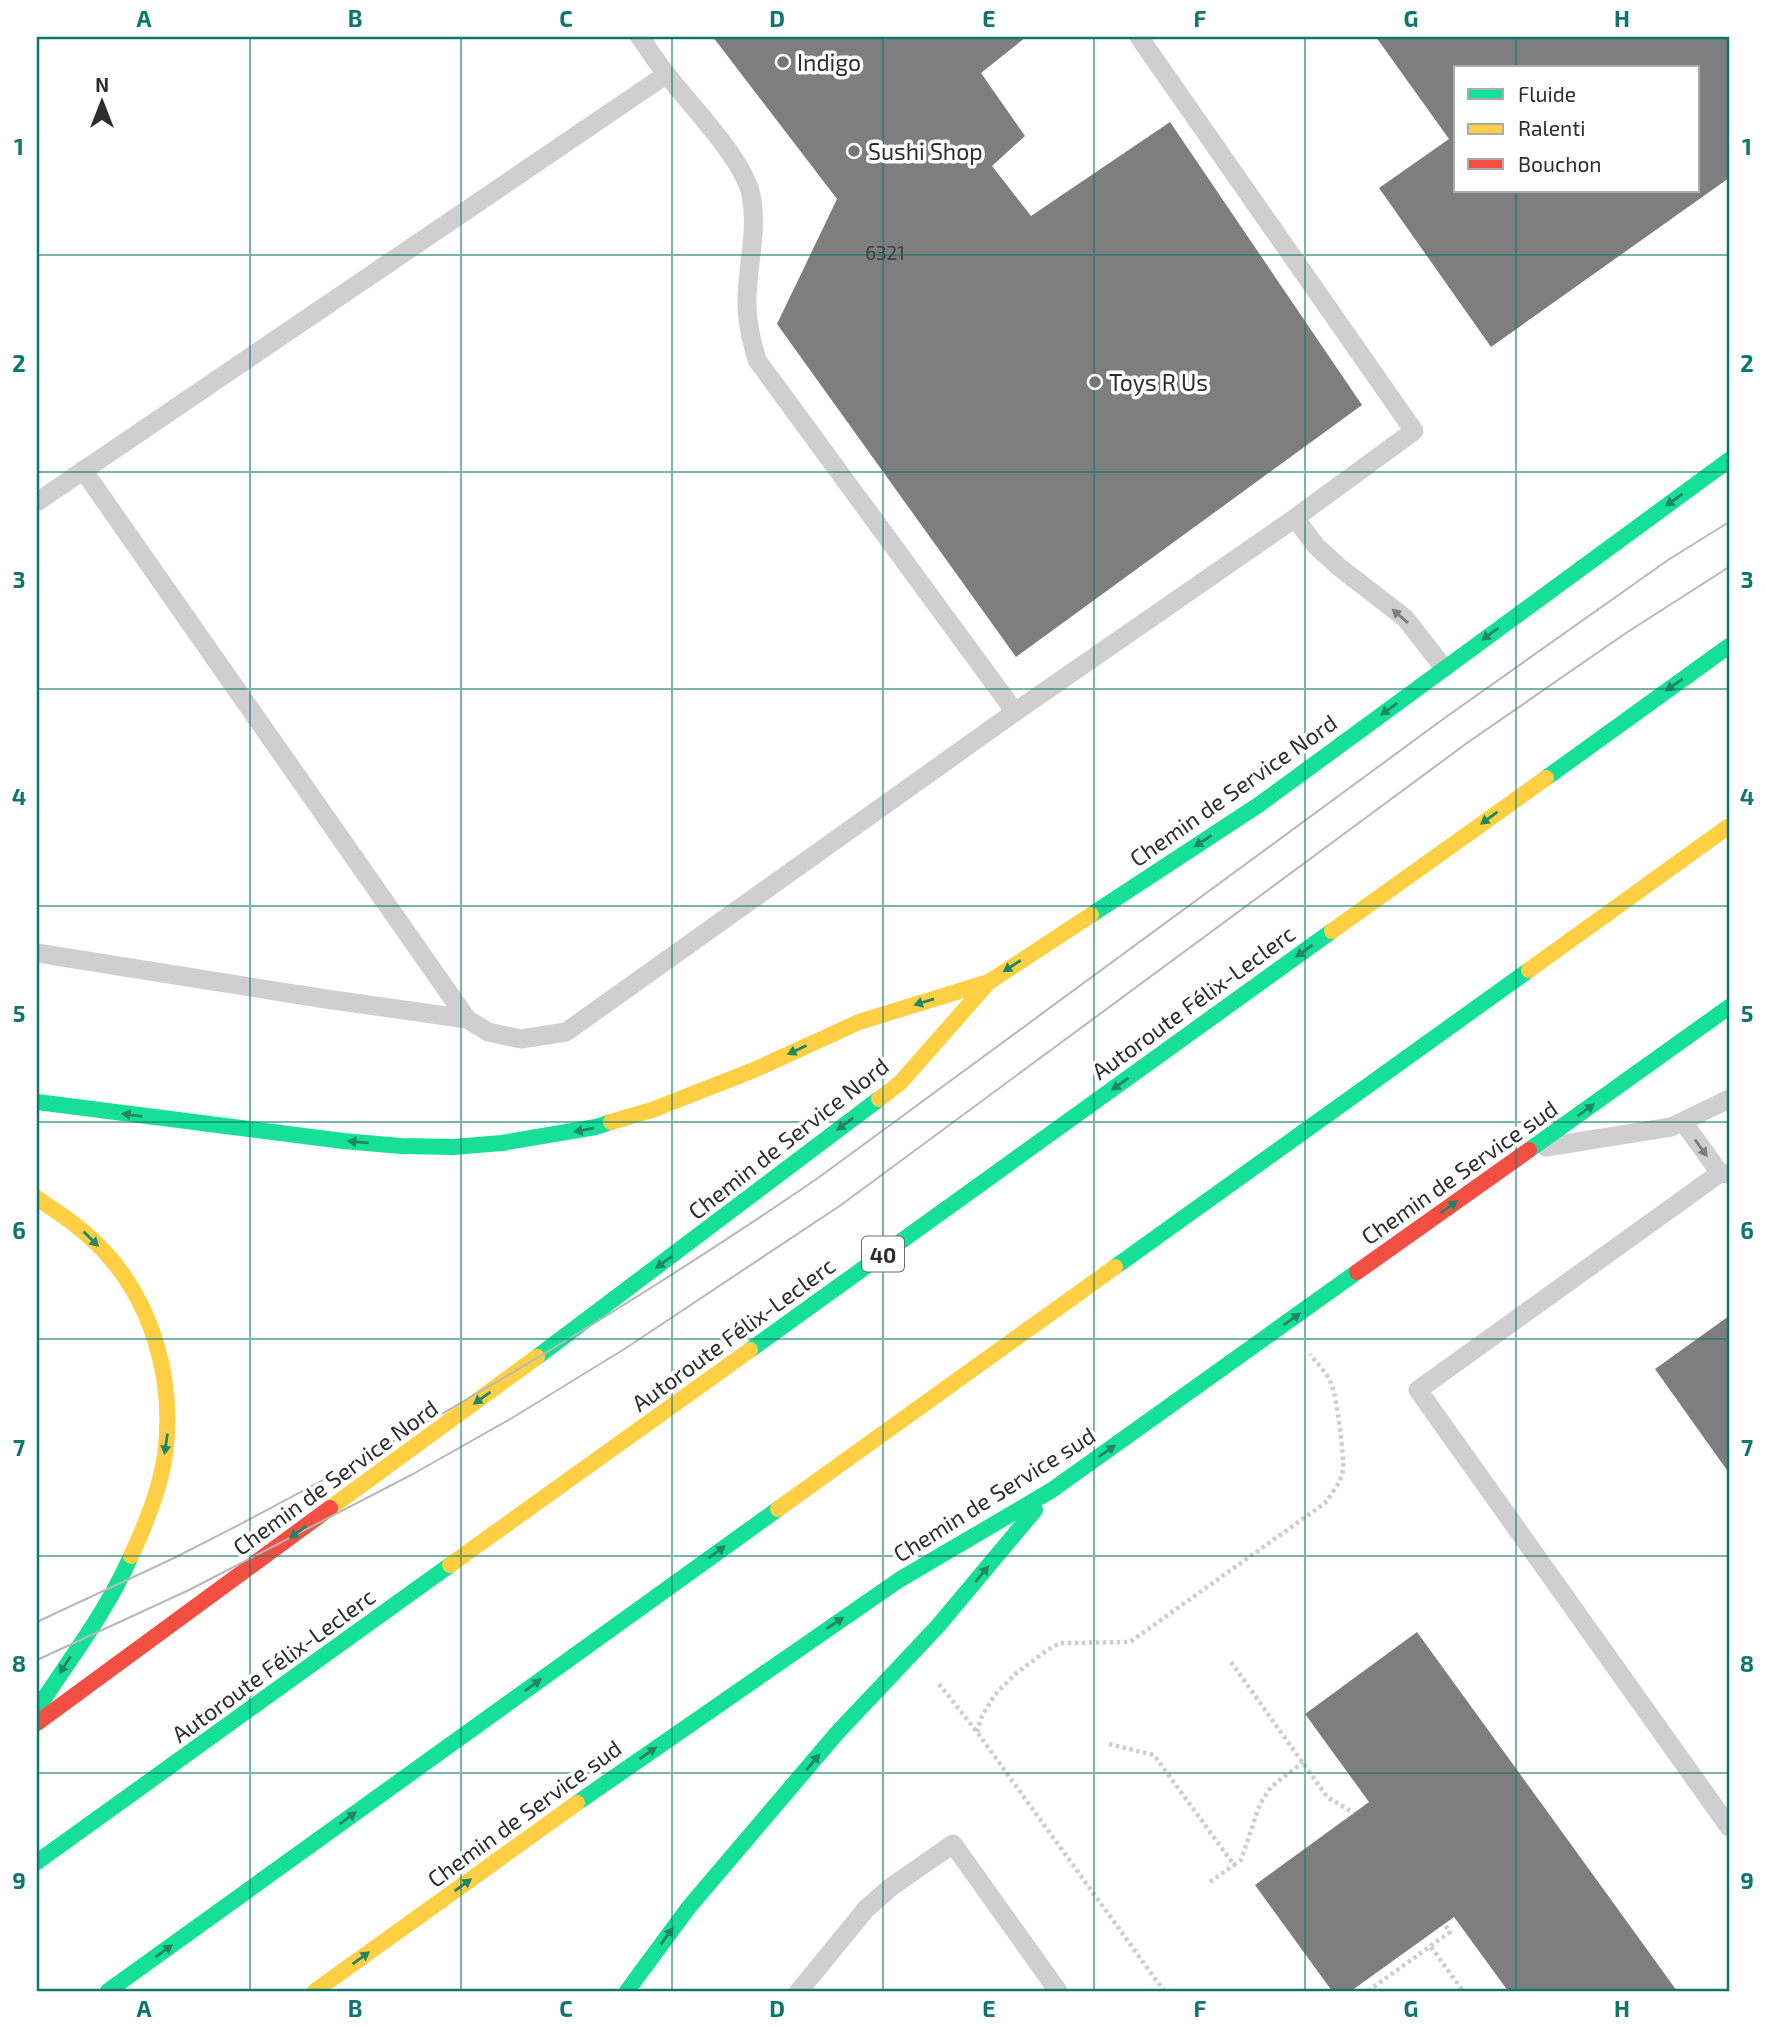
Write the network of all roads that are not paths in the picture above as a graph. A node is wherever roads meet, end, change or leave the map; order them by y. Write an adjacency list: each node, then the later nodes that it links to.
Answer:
1 (640, 37): 3 (lane)
2 (1139, 37): 7 (lane)
3 (667, 75): 5 (lane); 10 (lane)
4 (1729, 460): 9 (main road, Chemin de Service Nord, one-way to 9)
5 (83, 470): 6 (lane); 15 (lane)
6 (37, 502)
7 (1295, 518): 9 (lane, one-way to 7); 10 (lane)
8 (1729, 646): 26 (main road, Autoroute Félix-Leclerc / 40, one-way to 26)
9 (1444, 668): 13 (main road, Chemin de Service Nord, one-way to 13)
10 (1015, 712): 15 (lane)
11 (1729, 826): 27 (main road, one-way to 11)
12 (37, 953): 15 (lane)
13 (989, 982): 17 (main road, one-way to 17); 24 (main road, Chemin de Service Nord, one-way to 24)
14 (1729, 1007): 19 (main road, Chemin de Service sud, one-way to 14)
15 (467, 1019)
16 (1729, 1099): 18 (lane)
17 (37, 1102)
18 (1683, 1122): 19 (lane); 20 (lane, one-way to 20)
19 (1530, 1150): 22 (main road, Chemin de Service sud, one-way to 19)
20 (1725, 1174): 25 (lane)
21 (37, 1198): 23 (main road, one-way to 23)
22 (1052, 1490): 28 (main road, Chemin de Service sud, one-way to 22); 29 (main road, one-way to 22)
23 (37, 1709)
24 (37, 1723)
25 (1729, 1827)
26 (37, 1863)
27 (108, 1991)
28 (315, 1991)
29 (627, 1991)
30 (799, 1991): 31 (lane)
31 (1058, 1991)

